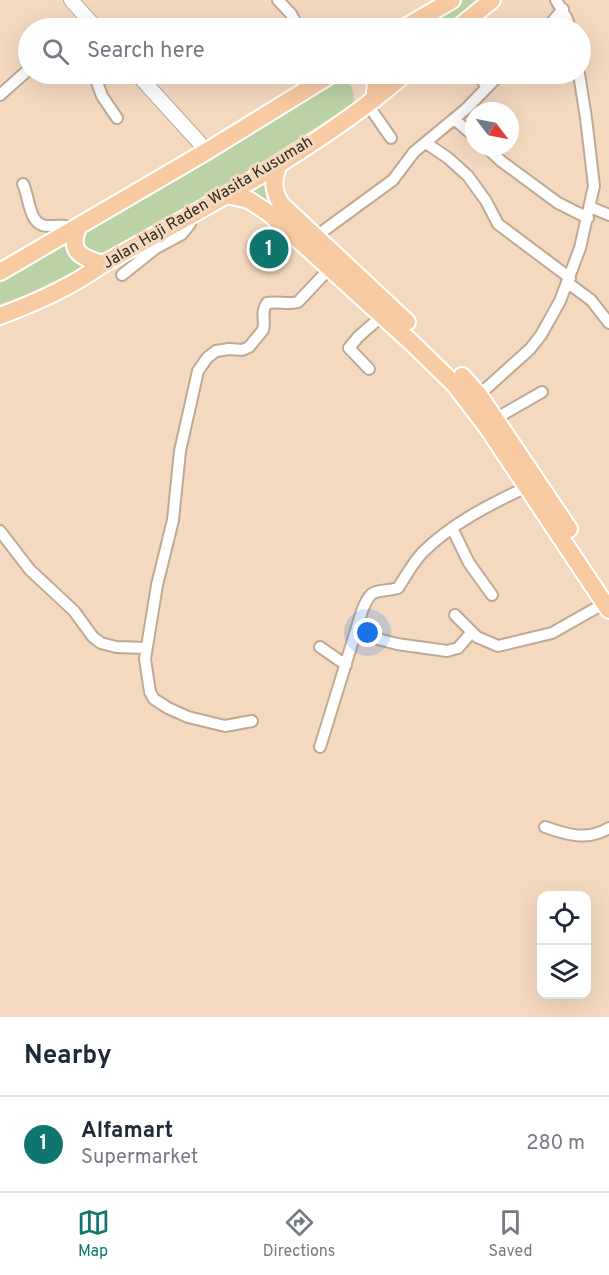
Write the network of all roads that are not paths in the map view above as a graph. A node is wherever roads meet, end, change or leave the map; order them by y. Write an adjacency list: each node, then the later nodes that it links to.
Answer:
1 (71, 0): 5 (main road)
2 (278, 0): 6 (street)
3 (452, 0): 7 (highway)
4 (492, 0): 8 (highway)
5 (87, 18)
6 (293, 18)
7 (421, 18)
8 (470, 18)
9 (18, 79): 18 (street)
10 (98, 84): 20 (street)
11 (146, 84): 25 (main road)
12 (314, 84): 25 (highway)
13 (376, 84): 19 (highway)
14 (393, 84): 19 (highway, Jalan Haji Raden Wasita Kusumah)
15 (488, 84): 17 (street)
16 (580, 84): 30 (street)
17 (486, 86): 21 (street)
18 (0, 95)
19 (371, 103): 23 (street); 27 (highway, Jalan Haji Raden Wasita Kusumah)
20 (117, 118)
21 (454, 119): 22 (street); 24 (street)
22 (465, 128)
23 (391, 138)
24 (426, 143): 34 (street); 39 (street)
25 (207, 151): 33 (highway)
26 (496, 156): 30 (street)
27 (279, 164): 29 (highway, Jalan Haji Raden Wasita Kusumah); 34 (highway)
28 (23, 184): 33 (street)
29 (227, 195): 32 (highway, Jalan Haji Raden Wasita Kusumah); 36 (highway)
30 (589, 213): 31 (street); 39 (street)
31 (609, 215)
32 (189, 216): 35 (highway, Jalan Haji Raden Wasita Kusumah); 38 (street)
33 (76, 228): 35 (highway); 37 (highway)
34 (315, 237): 40 (highway)
35 (104, 264): 41 (highway, Jalan Haji Raden Wasita Kusumah)
36 (330, 268): 40 (highway); 57 (street)
37 (0, 272)
38 (122, 275)
39 (569, 280): 42 (street); 45 (street)
40 (379, 307): 43 (street); 45 (highway); 47 (highway)
41 (0, 316)
42 (609, 323)
43 (369, 369)
44 (542, 392): 46 (street)
45 (478, 395): 46 (highway)
46 (495, 419): 50 (highway)
47 (527, 487): 48 (street); 50 (highway)
48 (453, 528): 51 (street); 54 (street)
49 (0, 531): 57 (street)
50 (571, 541): 52 (highway)
51 (492, 595)
52 (608, 601): 55 (street)
53 (455, 615): 55 (street)
54 (355, 633): 55 (street); 58 (street)
55 (471, 633)
56 (320, 647): 58 (street)
57 (146, 648): 59 (street)
58 (346, 665): 60 (street)
59 (252, 721)
60 (320, 747)
61 (545, 828): 62 (street)
62 (609, 828)

